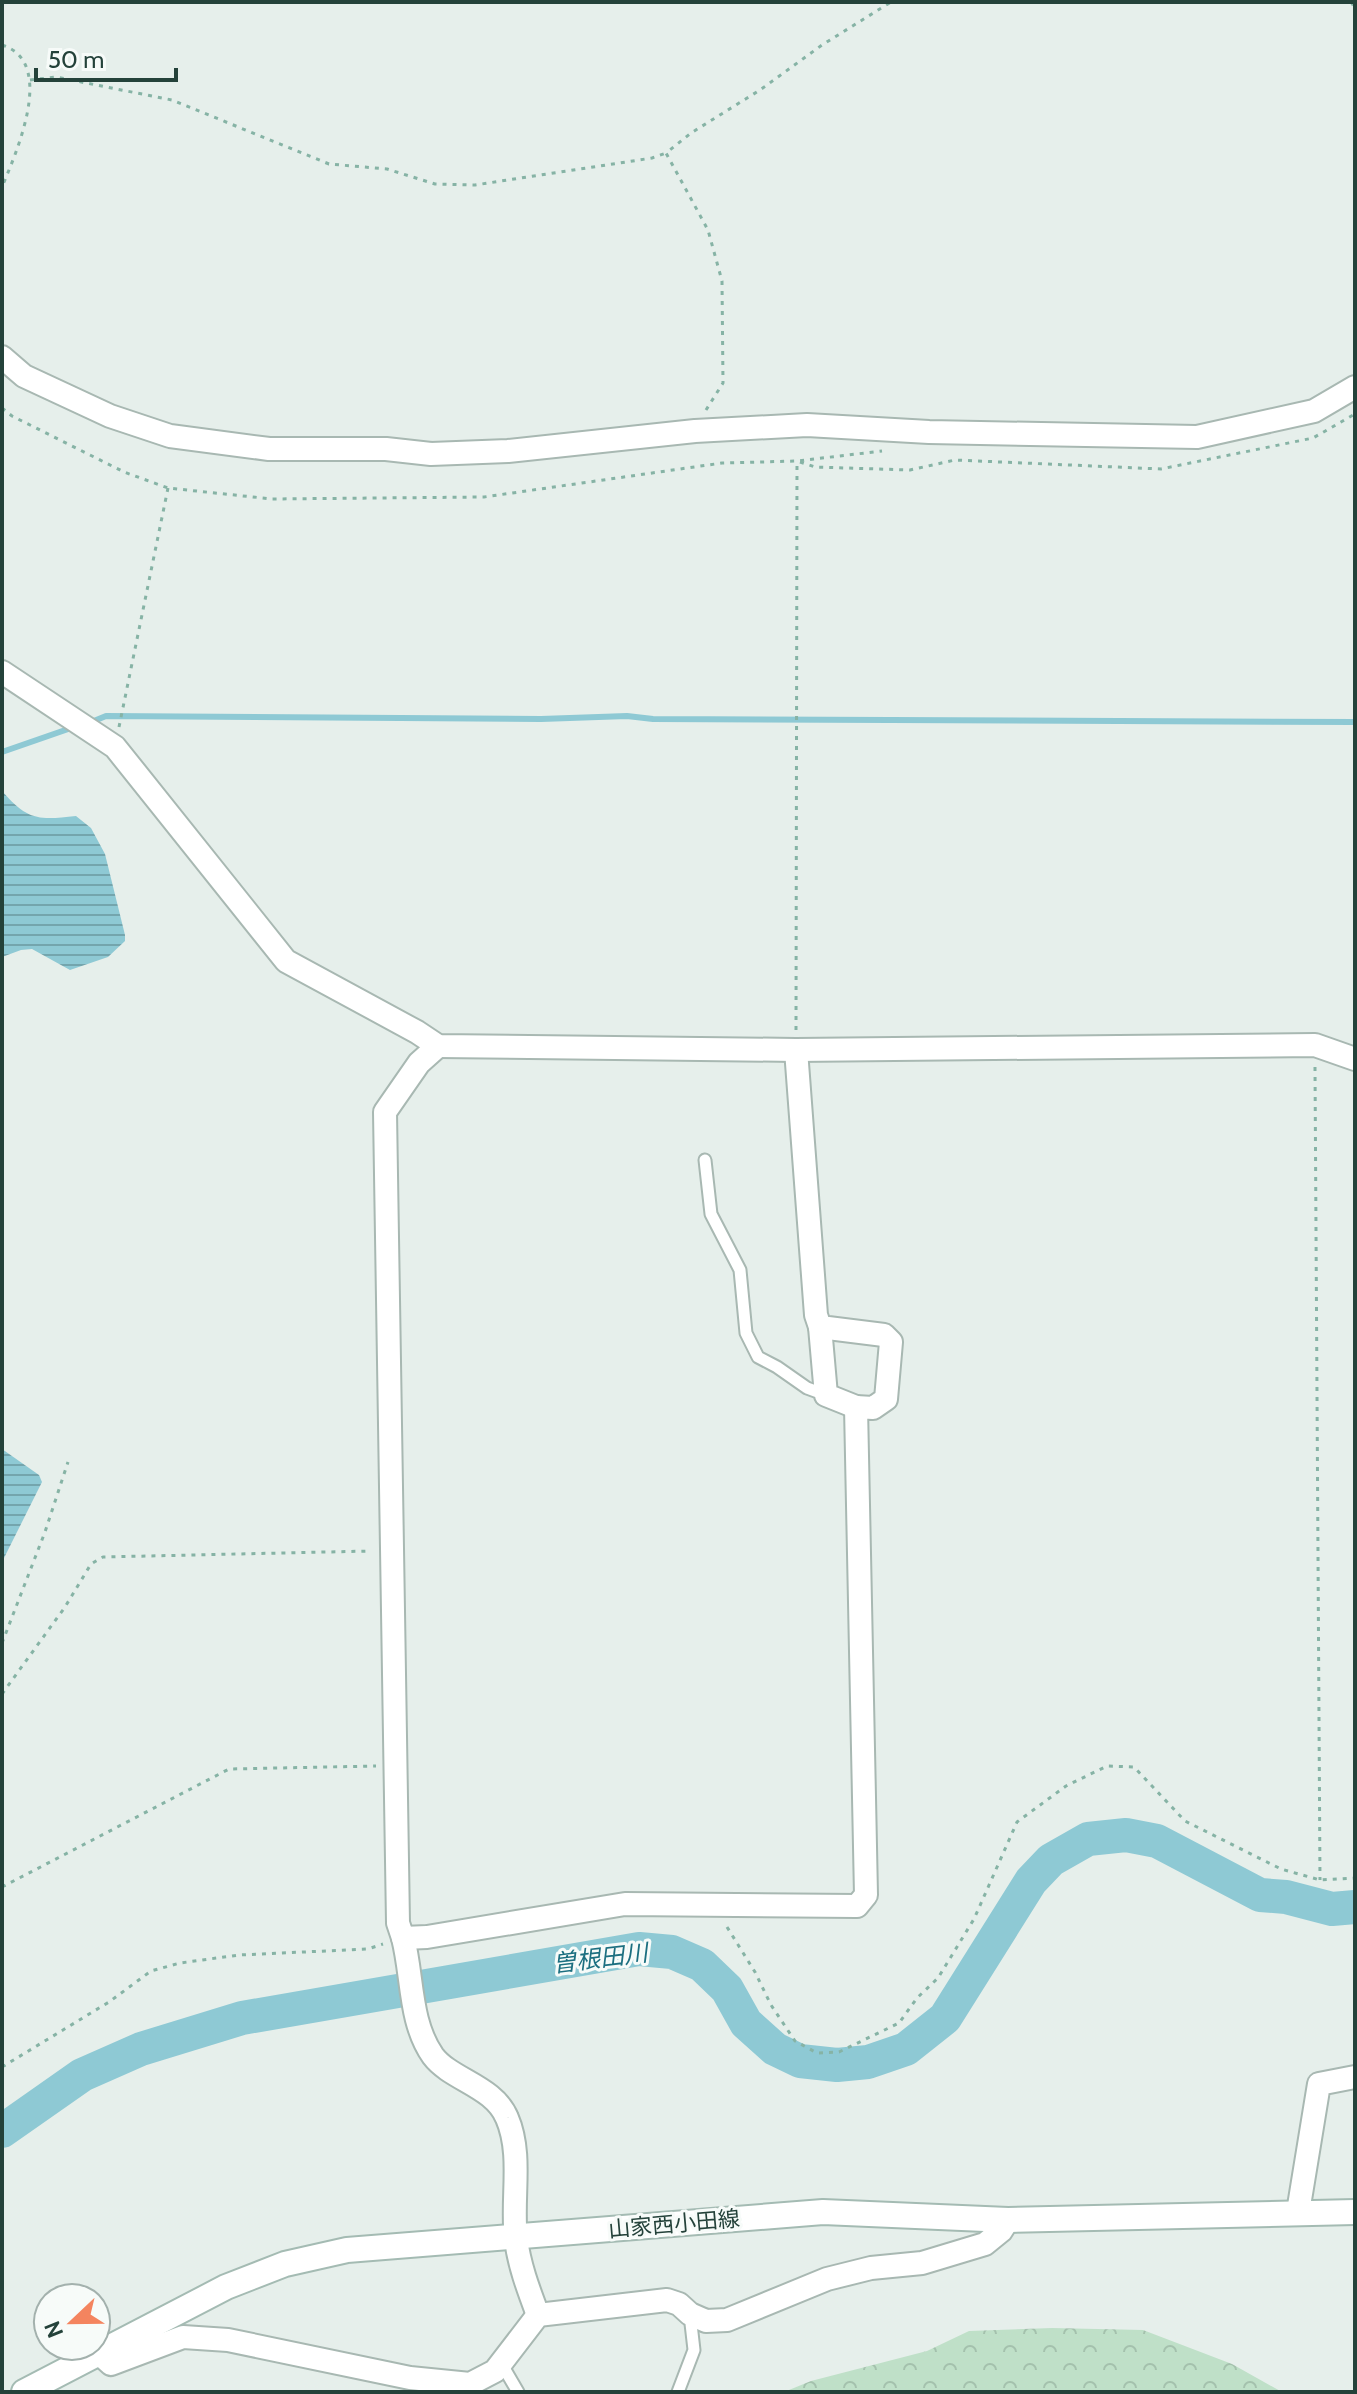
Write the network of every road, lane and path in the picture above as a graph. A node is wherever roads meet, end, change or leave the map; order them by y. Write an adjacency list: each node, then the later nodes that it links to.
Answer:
1 (891, 2): 6 (path)
2 (1351, 2): 3 (path)
3 (1355, 8)
4 (2, 45): 5 (path)
5 (30, 80): 6 (path); 7 (path)
6 (666, 153): 12 (path)
7 (2, 187)
8 (2, 357): 12 (street)
9 (1355, 387): 12 (street)
10 (2, 408): 15 (path)
11 (1355, 414): 14 (path)
12 (695, 431)
13 (882, 451): 14 (path)
14 (797, 461): 15 (path); 20 (path)
15 (168, 488): 17 (path)
16 (2, 672): 17 (street)
17 (115, 747): 19 (street)
18 (1315, 1045): 20 (street); 21 (street); 32 (path)
19 (438, 1046): 20 (street); 27 (street)
20 (796, 1050): 23 (street)
21 (1355, 1059)
22 (705, 1160): 24 (lane)
23 (820, 1327): 24 (street); 25 (street)
24 (826, 1395): 25 (street)
25 (856, 1407): 34 (street)
26 (68, 1462): 28 (path)
27 (392, 1551): 29 (path); 30 (street)
28 (2, 1643)
29 (2, 1694)
30 (395, 1766): 33 (path); 35 (street)
31 (1355, 1878): 32 (path)
32 (1320, 1880): 34 (path)
33 (2, 1887)
34 (708, 1903): 35 (street)
35 (404, 1945): 36 (path); 41 (street)
36 (2, 2067)
37 (1355, 2077): 38 (street)
38 (1298, 2212): 39 (main road, 山家西小田線); 40 (main road, 山家西小田線)
39 (1355, 2212)
40 (1008, 2220): 41 (main road, 山家西小田線); 42 (street)
41 (515, 2237): 43 (street); 44 (main road, 山家西小田線)
42 (690, 2314): 43 (street); 51 (lane)
43 (538, 2315): 47 (street)
44 (112, 2349)
45 (86, 2362): 49 (main road, 山家西小田線)
46 (109, 2362): 48 (street)
47 (501, 2363): 48 (street); 50 (lane)
48 (470, 2388)
49 (24, 2392)
50 (518, 2392)
51 (678, 2392)

